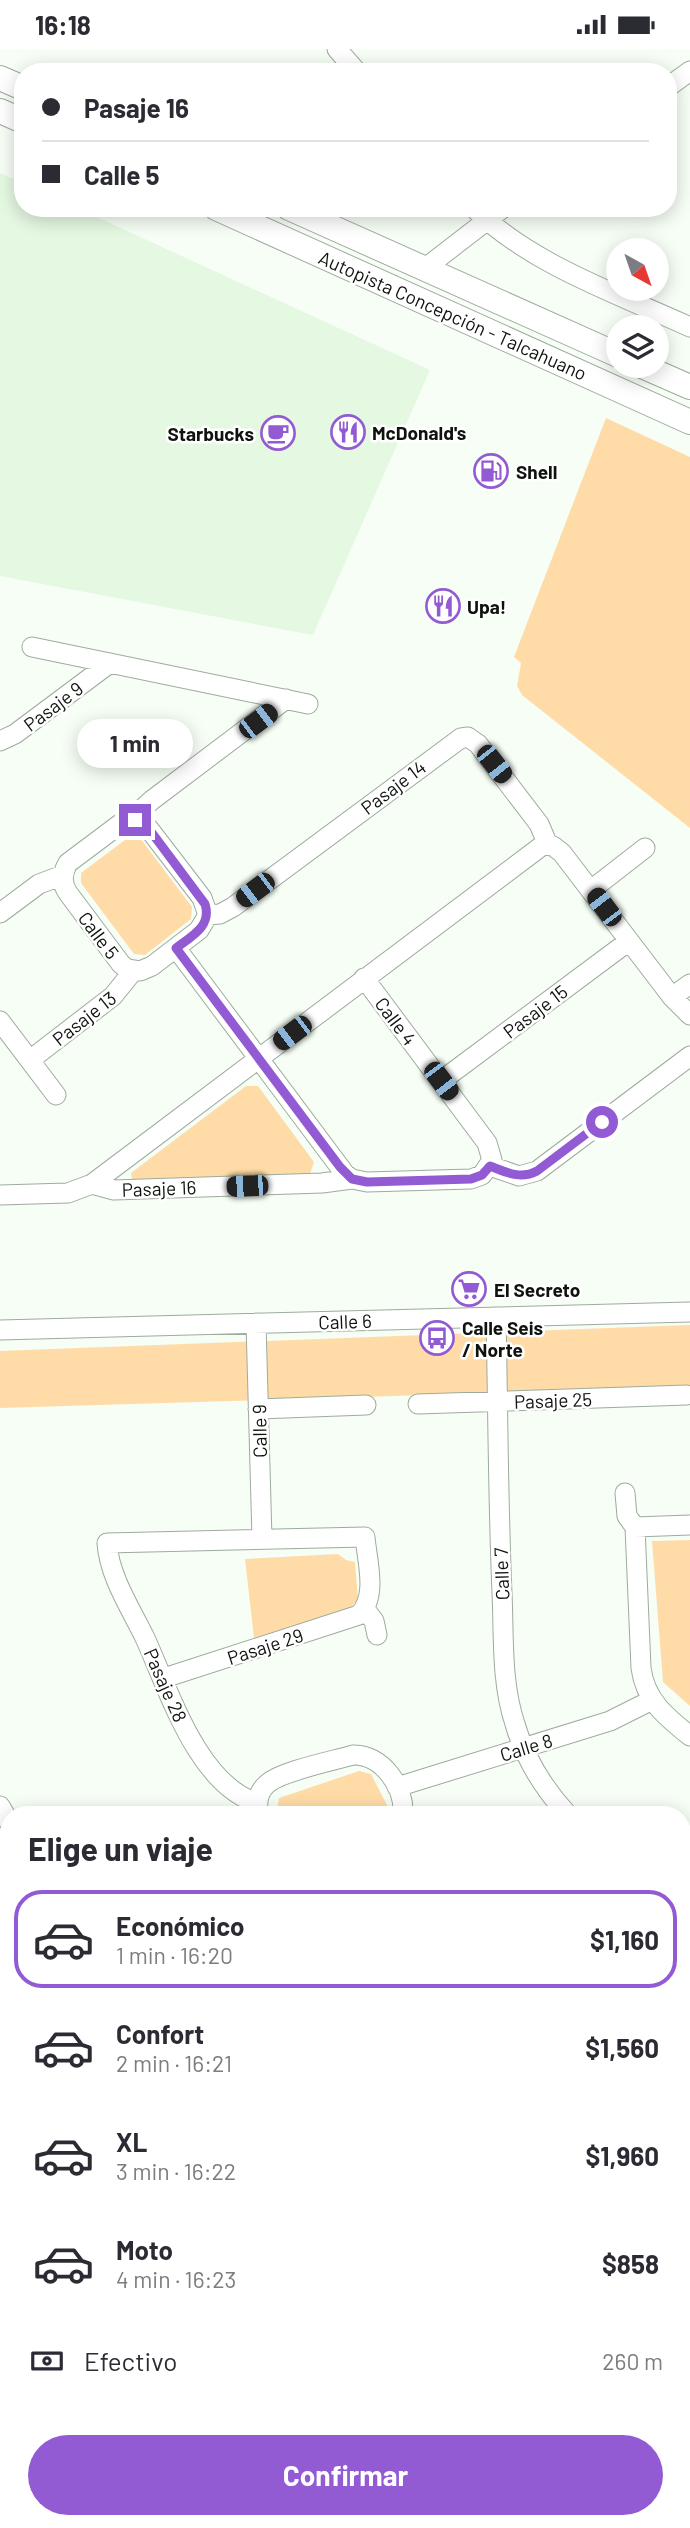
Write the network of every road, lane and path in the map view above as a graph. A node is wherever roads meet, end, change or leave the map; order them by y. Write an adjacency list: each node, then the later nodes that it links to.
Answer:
1 (337, 49): 2 (street)
2 (349, 63)
3 (236, 217): 12 (main road, Autopista Concepción - Talcahuano)
4 (309, 217): 7 (main road, Autopista Concepción - Talcahuano)
5 (477, 217): 7 (street)
6 (484, 217): 8 (street)
7 (424, 269): 9 (main road, Autopista Concepción - Talcahuano)
8 (690, 327)
9 (606, 350)
10 (669, 378): 11 (main road)
11 (690, 387)
12 (690, 422)
13 (32, 647): 14 (street)
14 (107, 666): 15 (street); 17 (street, Pasaje 9)
15 (283, 702): 16 (street); 18 (street)
16 (308, 704)
17 (0, 741)
18 (135, 820): 21 (street); 24 (street)
19 (548, 845): 22 (street); 24 (street, Pasaje 14); 28 (street, Calle 4)
20 (645, 848): 22 (street)
21 (63, 875): 23 (street); 27 (street, Calle 5)
22 (591, 890): 25 (street)
23 (0, 913)
24 (208, 915): 26 (street, Calle 5)
25 (629, 941): 30 (street); 36 (street, Pasaje 15)
26 (176, 948): 27 (street, Calle 5); 34 (street)
27 (134, 970): 35 (street, Pasaje 13)
28 (364, 978): 34 (street, Calle 4); 36 (street, Calle 4)
29 (690, 984): 30 (street)
30 (672, 997): 31 (street)
31 (690, 1015)
32 (0, 1021): 35 (street)
33 (690, 1056): 38 (street)
34 (258, 1058): 39 (street); 40 (street, Calle 4)
35 (30, 1060): 37 (street)
36 (441, 1081): 38 (street, Calle 4)
37 (56, 1095)
38 (490, 1166): 39 (street)
39 (352, 1179): 40 (street, Pasaje 16)
40 (92, 1184): 41 (street, Calle 4)
41 (0, 1195)
42 (690, 1312): 43 (street, Calle 6)
43 (496, 1317): 44 (street, Calle 6); 47 (street, Calle 7)
44 (256, 1323): 45 (street, Calle 6); 50 (street, Calle 9)
45 (0, 1330)
46 (687, 1395): 47 (street, Pasaje 25)
47 (498, 1402): 48 (street, Pasaje 25); 60 (street, Calle 7)
48 (418, 1404)
49 (366, 1405): 50 (street)
50 (258, 1409): 54 (street, Calle 9)
51 (625, 1493): 53 (street)
52 (690, 1525): 53 (street)
53 (635, 1527): 58 (street)
54 (262, 1539): 55 (street); 57 (street, Pasaje 28)
55 (365, 1609): 56 (street); 57 (street, Pasaje 29)
56 (377, 1635)
57 (164, 1678): 62 (street, Pasaje 28)
58 (652, 1700): 59 (street); 60 (street, Calle 8)
59 (690, 1736)
60 (523, 1747): 61 (street, Calle 8); 65 (street, Calle 7)
61 (397, 1787): 63 (street); 64 (street)
62 (254, 1806)
63 (259, 1806)
64 (402, 1806)
65 (560, 1806)

